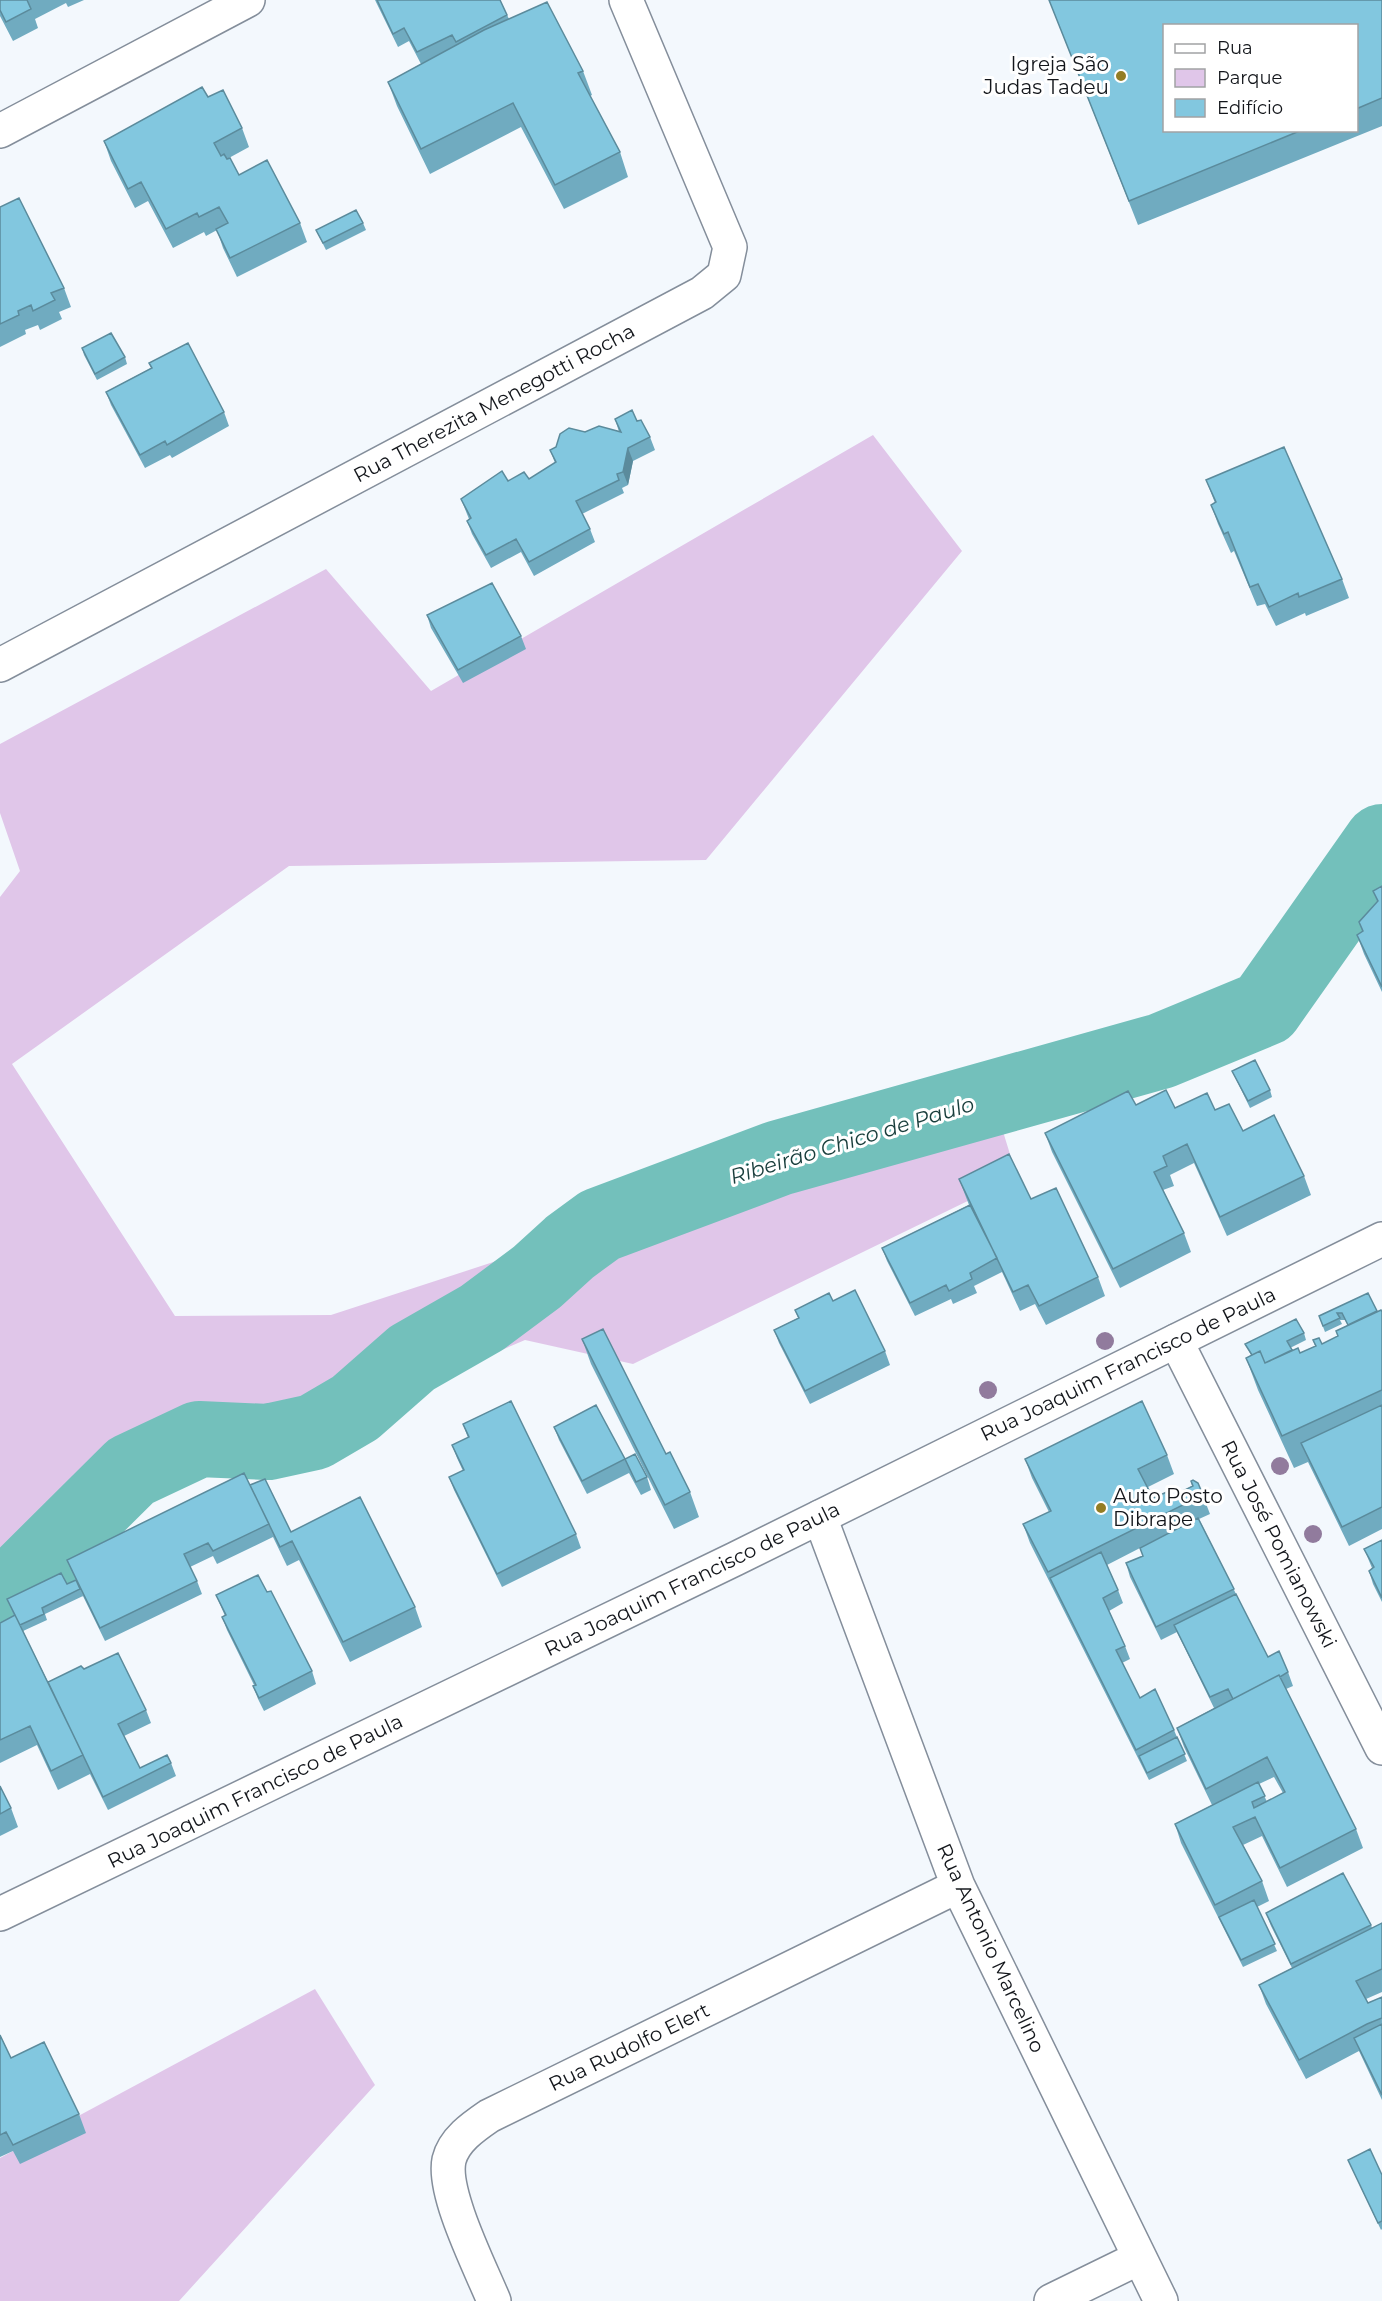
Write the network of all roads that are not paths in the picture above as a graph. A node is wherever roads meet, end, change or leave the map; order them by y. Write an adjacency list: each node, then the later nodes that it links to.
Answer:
1 (248, 0): 3 (street)
2 (626, 0): 4 (street, Rua Therezita Menegotti Rocha)
3 (0, 131)
4 (0, 665)
5 (1382, 1239): 6 (street, Rua Joaquim Francisco de Paula)
6 (1176, 1341): 7 (street, Rua Joaquim Francisco de Paula); 8 (street, Rua José Pomianowski)
7 (820, 1517): 9 (street, Rua Antonio Marcelino); 10 (street, Rua Joaquim Francisco de Paula)
8 (1382, 1748)
9 (958, 1886): 11 (street, Rua Antonio Marcelino); 12 (street, Rua Rudolfo Elert)
10 (0, 1914)
11 (1139, 2258): 13 (street); 14 (street, Rua Antonio Marcelino)
12 (494, 2301)
13 (1051, 2301)
14 (1161, 2301)

